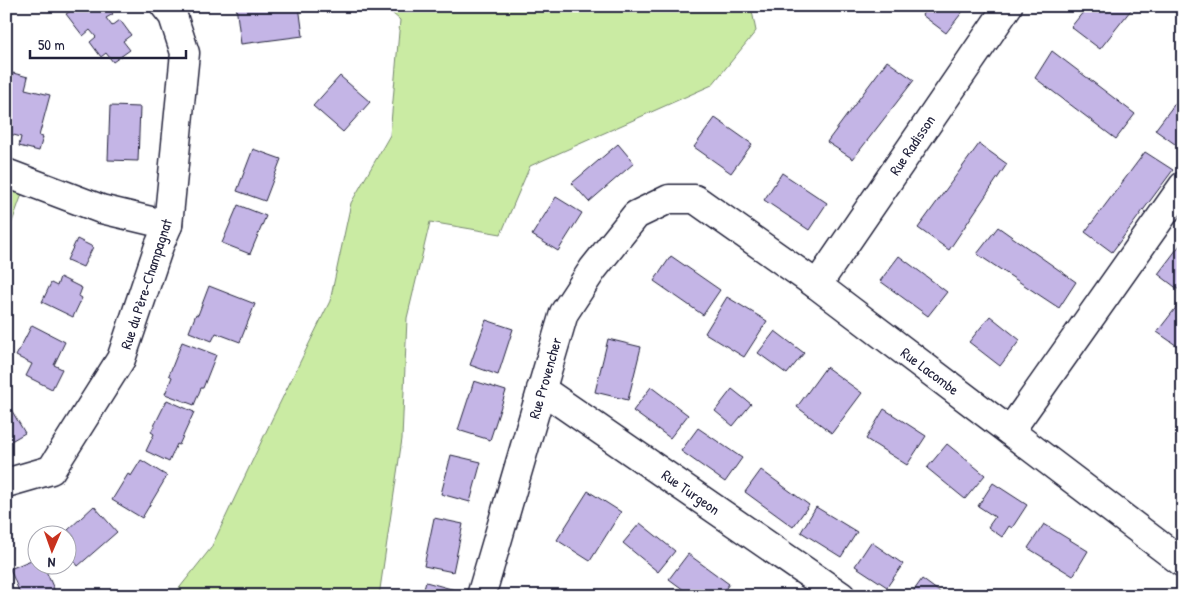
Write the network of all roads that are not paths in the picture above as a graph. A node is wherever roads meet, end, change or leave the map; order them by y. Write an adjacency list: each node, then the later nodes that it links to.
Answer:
1 (165, 6): 6 (street, Rue du Père-Champagnat)
2 (1008, 6): 7 (street, Rue Radisson)
3 (6, 173): 6 (street)
4 (1183, 186): 9 (street)
5 (669, 198): 7 (street, Rue Lacombe); 8 (street, Rue Provencher)
6 (168, 225): 10 (street, Rue du Père-Champagnat)
7 (817, 285): 9 (street, Rue Lacombe)
8 (542, 389): 12 (street, Rue Provencher); 13 (street, Rue Turgeon)
9 (1010, 431): 11 (street, Rue Lacombe)
10 (6, 483)
11 (1183, 563)
12 (481, 596)
13 (841, 596)

